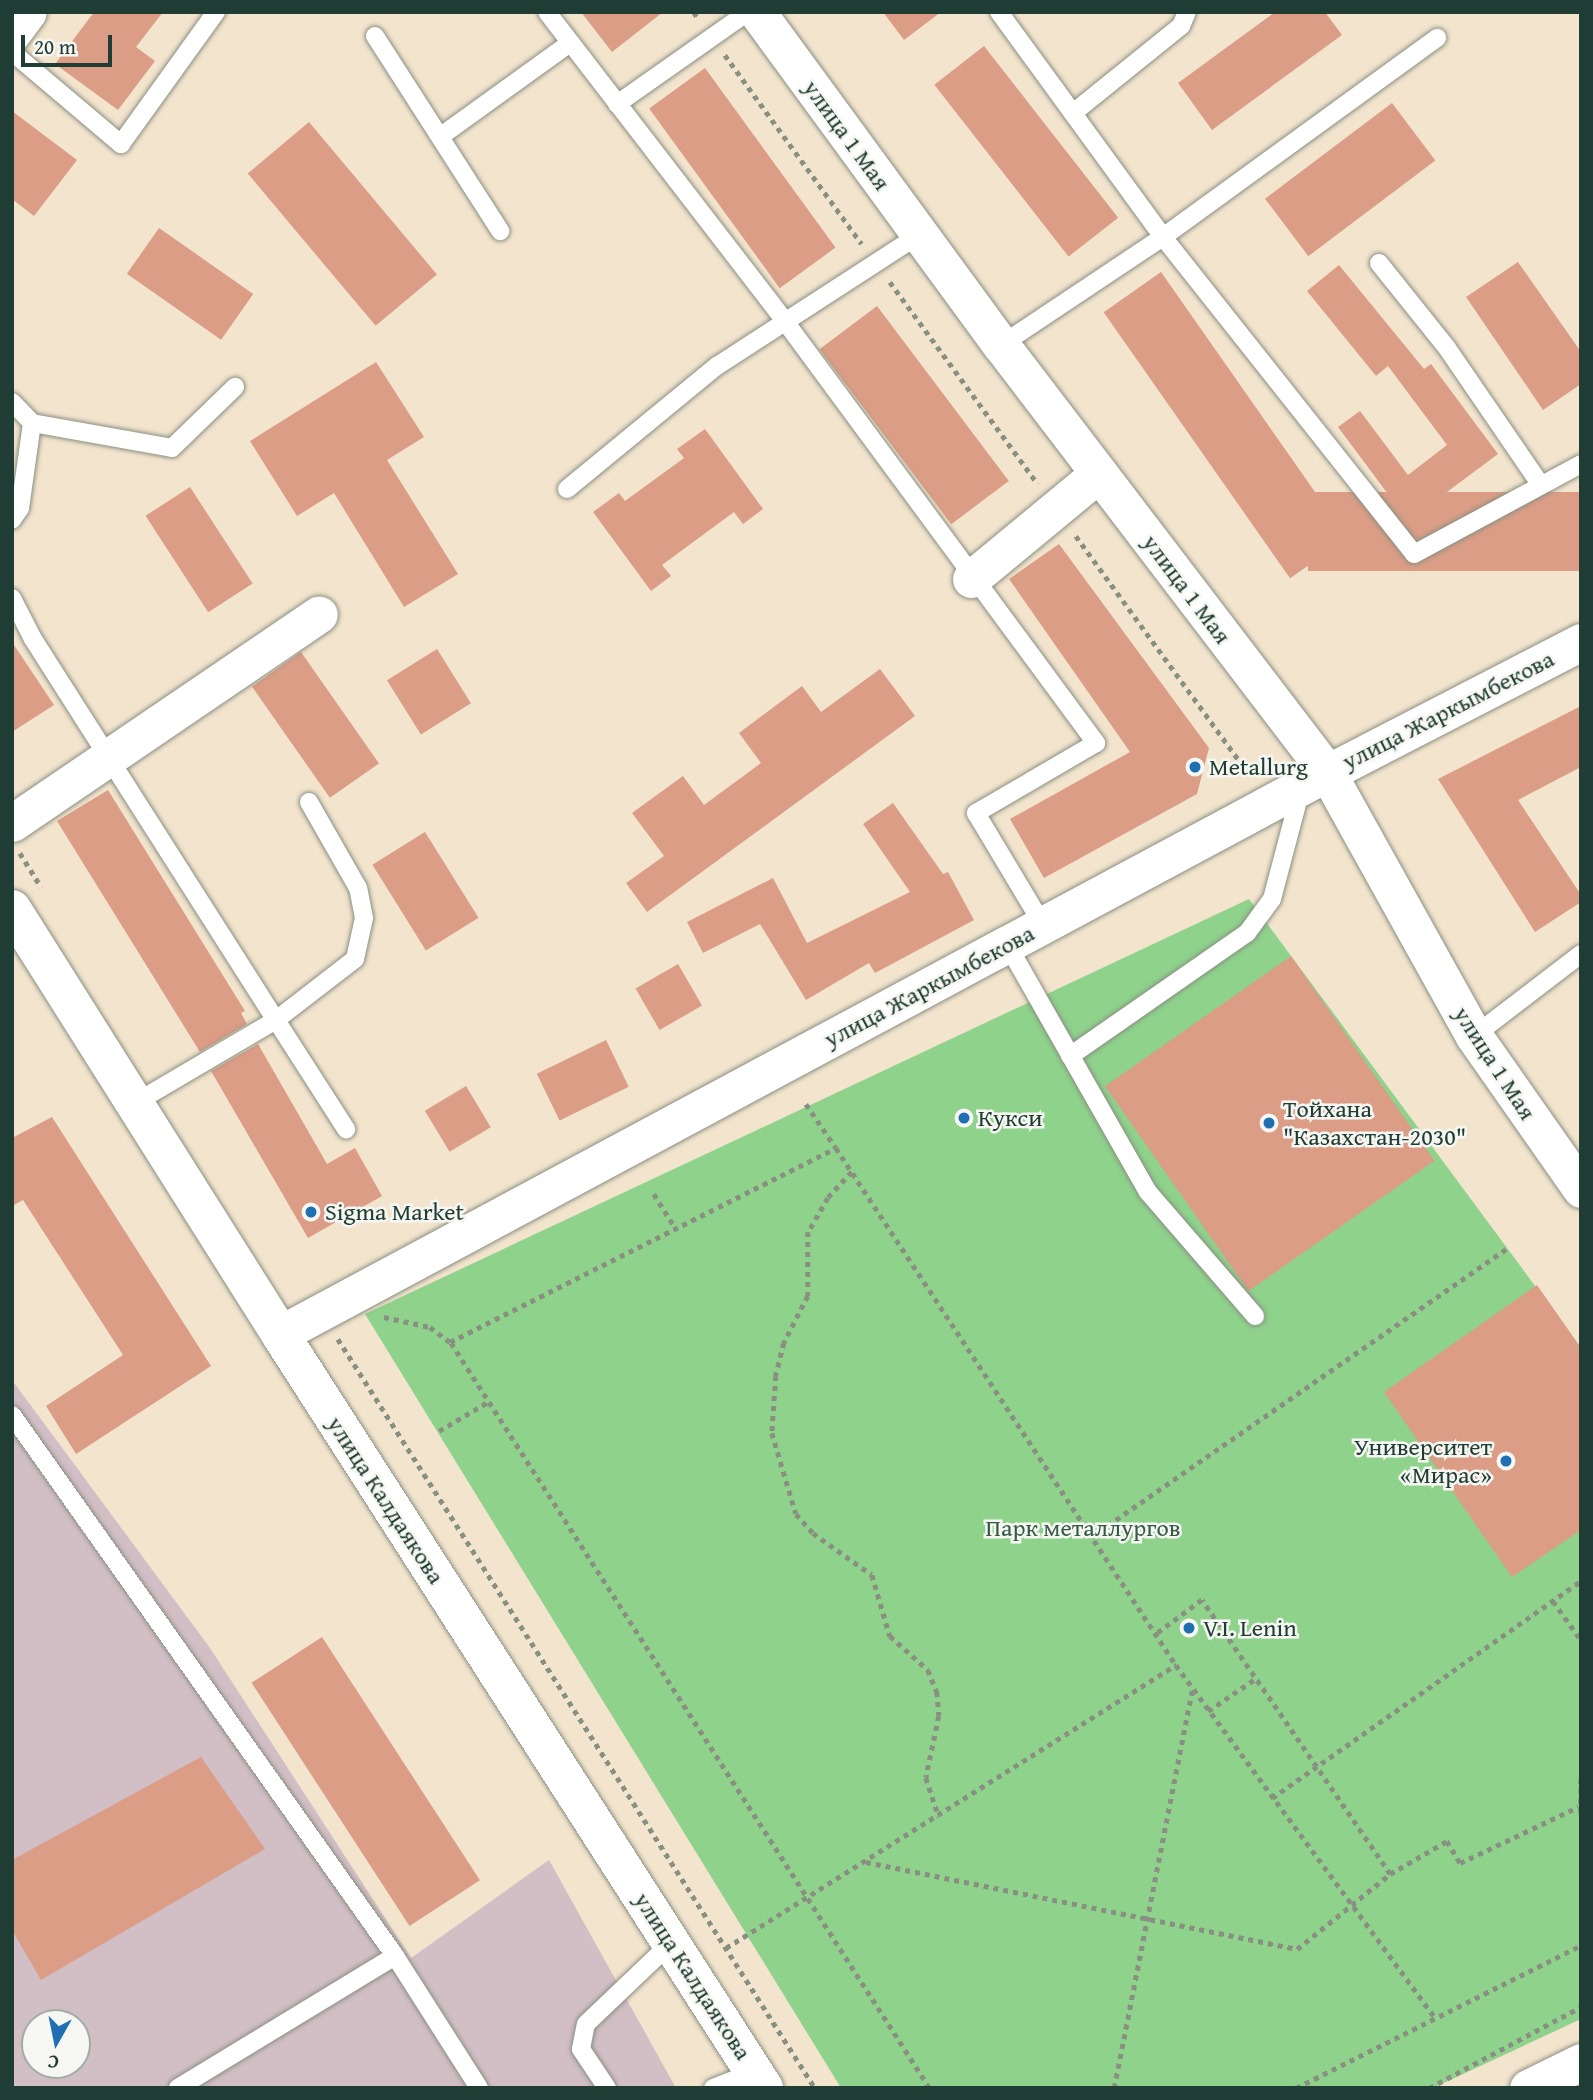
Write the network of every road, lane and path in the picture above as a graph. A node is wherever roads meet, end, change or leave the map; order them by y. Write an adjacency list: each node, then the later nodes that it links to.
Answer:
1 (28, 12): 9 (street)
2 (216, 12): 14 (lane)
3 (547, 12): 13 (lane)
4 (694, 12): 11 (path)
5 (748, 12): 11 (lane)
6 (757, 12): 19 (street, улица 1 Мая)
7 (999, 12): 16 (lane)
8 (1186, 12): 16 (lane)
9 (12, 33)
10 (376, 36): 17 (lane)
11 (712, 37): 15 (lane); 21 (path)
12 (1437, 38): 20 (lane)
13 (570, 43): 15 (lane); 17 (lane)
14 (12, 52)
15 (617, 104): 23 (lane)
16 (1073, 113): 20 (lane)
17 (441, 136): 18 (lane)
18 (500, 231)
19 (920, 234): 21 (lane); 24 (street, улица 1 Мая)
20 (1163, 237): 24 (lane); 30 (lane)
21 (876, 261): 23 (lane); 32 (path)
22 (1379, 263): 30 (lane)
23 (784, 320): 31 (lane); 34 (lane)
24 (1001, 345): 29 (street, улица 1 Мая)
25 (235, 387): 27 (lane)
26 (12, 402): 27 (lane)
27 (32, 423): 33 (lane)
28 (1581, 464): 30 (lane)
29 (1099, 473): 32 (street); 39 (street, улица 1 Мая)
30 (1540, 484)
31 (567, 489)
32 (1056, 508): 34 (street); 40 (path)
33 (12, 520)
34 (971, 579): 44 (lane)
35 (12, 598): 38 (lane)
36 (319, 614): 38 (street)
37 (1581, 642): 39 (street, улица Жаркымбекова)
38 (110, 756): 42 (street); 47 (lane)
39 (1315, 779): 44 (street, улица Жаркымбекова); 48 (street, улица 1 Мая); 49 (lane)
40 (1240, 784)
41 (309, 802): 47 (lane)
42 (12, 823)
43 (12, 909): 50 (street, улица Калдаякова)
44 (1043, 925): 45 (street, улица Жаркымбекова)
45 (1007, 944): 49 (lane); 59 (street, улица Жаркымбекова)
46 (1581, 954): 48 (lane)
47 (276, 1020): 50 (lane); 52 (lane)
48 (1474, 1036): 55 (street, улица 1 Мая)
49 (1070, 1056): 61 (lane)
50 (135, 1103): 62 (street, улица Калдаякова)
51 (806, 1104): 53 (path)
52 (346, 1129)
53 (836, 1148): 54 (path); 57 (path)
54 (852, 1172): 67 (path); 80 (path)
55 (1581, 1189)
56 (654, 1194): 57 (path)
57 (676, 1229): 63 (path)
58 (1509, 1247): 67 (path)
59 (321, 1312): 62 (street, улица Жаркымбекова); 89 (path)
60 (377, 1316): 63 (path)
61 (1255, 1316)
62 (280, 1334): 87 (street, улица Калдаякова)
63 (450, 1342): 64 (path)
64 (488, 1402): 66 (path); 84 (path)
65 (12, 1415): 90 (lane)
66 (439, 1430)
67 (1091, 1537): 70 (path)
68 (1581, 1581): 69 (path)
69 (1553, 1600): 71 (path); 76 (path)
70 (1155, 1635): 72 (path); 73 (path)
71 (1581, 1640)
72 (1175, 1665): 74 (path); 80 (path)
73 (1255, 1679): 75 (path); 76 (path)
74 (1192, 1689): 75 (path); 86 (path)
75 (1208, 1711): 78 (path)
76 (1315, 1768): 78 (path); 83 (path)
77 (1581, 1779): 79 (path)
78 (1272, 1798): 85 (path)
79 (1578, 1807): 81 (path); 83 (path)
80 (939, 1817): 82 (path)
81 (1581, 1819)
82 (866, 1863): 84 (path); 86 (path)
83 (1390, 1874): 85 (path)
84 (808, 1899): 89 (path); 99 (path)
85 (1352, 1904): 86 (path); 92 (path)
86 (1145, 1919): 100 (path)
87 (671, 1943): 93 (street, улица Калдаякова); 96 (lane)
88 (1581, 1945): 92 (path)
89 (726, 1948): 98 (path)
90 (395, 1956): 94 (lane); 95 (lane)
91 (1581, 2007): 102 (path)
92 (1435, 2017): 101 (path)
93 (759, 2080): 97 (lane)
94 (178, 2088)
95 (479, 2088)
96 (607, 2088)
97 (713, 2088)
98 (815, 2088)
99 (929, 2088)
100 (1114, 2088)
101 (1296, 2088)
102 (1429, 2088)

